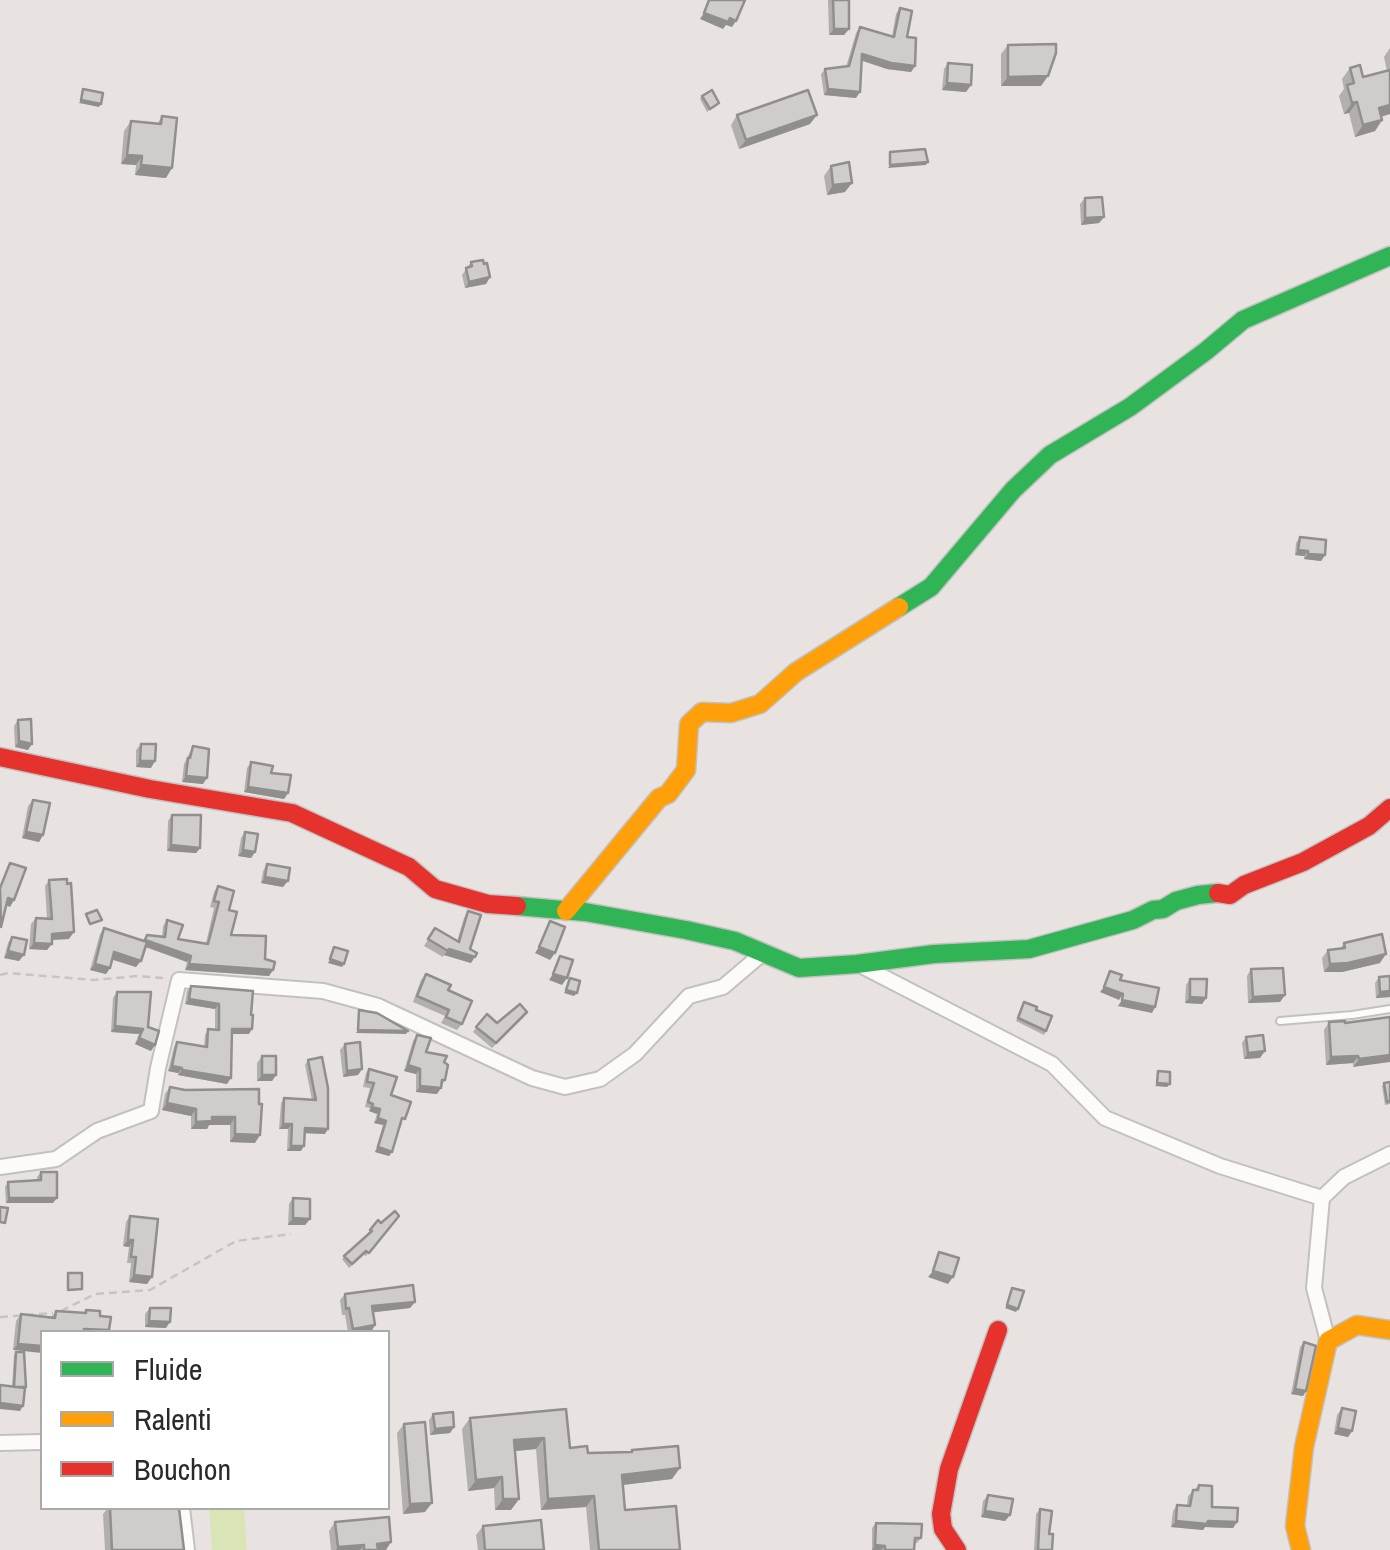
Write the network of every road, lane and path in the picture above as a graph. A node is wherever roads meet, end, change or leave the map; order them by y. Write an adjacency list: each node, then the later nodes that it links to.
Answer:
1 (1390, 256): 4 (street)
2 (0, 756): 4 (street)
3 (1390, 808): 6 (street)
4 (566, 911): 5 (street)
5 (763, 953): 6 (street); 8 (street)
6 (858, 964): 13 (street)
7 (0, 975): 8 (path)
8 (179, 980): 12 (street)
9 (1390, 1009): 10 (lane)
10 (1280, 1021)
11 (1390, 1154): 13 (street)
12 (0, 1168)
13 (1322, 1198): 18 (street)
14 (292, 1234): 15 (path)
15 (0, 1317)
16 (998, 1330): 23 (street)
17 (1390, 1330): 18 (street)
18 (1328, 1341): 24 (street)
19 (40, 1442): 20 (street)
20 (0, 1444)
21 (182, 1510): 22 (street)
22 (187, 1550)
23 (958, 1550)
24 (1302, 1550)

